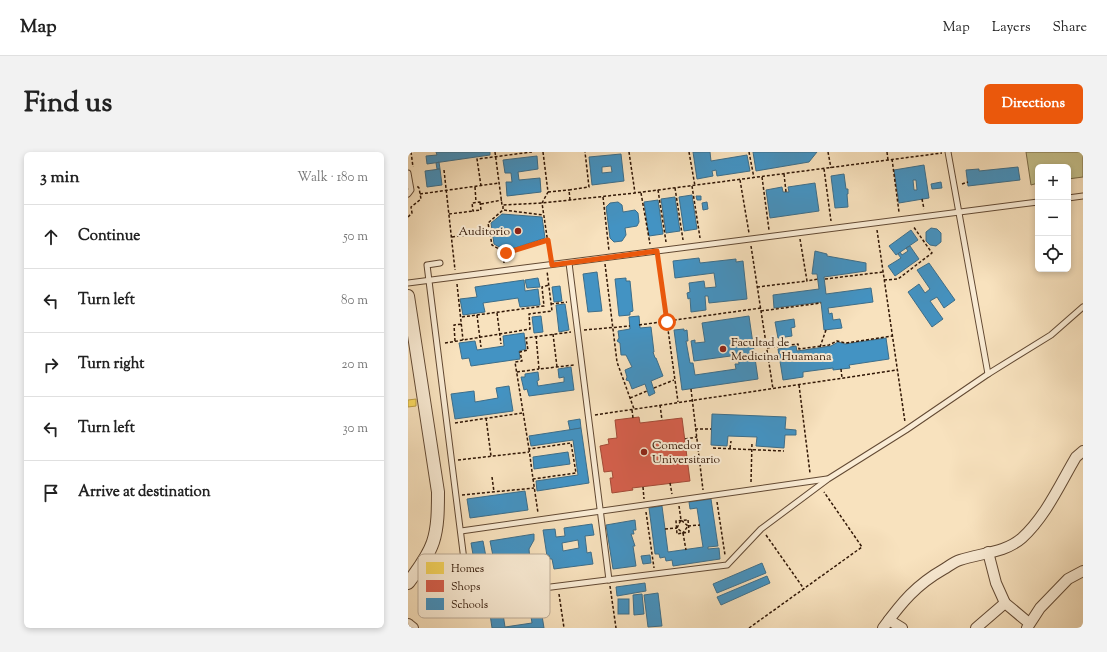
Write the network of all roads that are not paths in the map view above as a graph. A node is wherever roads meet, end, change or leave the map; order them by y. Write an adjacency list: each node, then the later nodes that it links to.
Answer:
1 (948, 152): 7 (lane)
2 (408, 173): 3 (lane)
3 (408, 194)
4 (1083, 196): 5 (lane)
5 (1071, 198)
6 (1035, 202): 7 (lane)
7 (959, 212): 9 (lane); 14 (lane)
8 (440, 263): 10 (lane)
9 (569, 263): 10 (lane); 17 (lane)
10 (429, 281): 11 (lane); 18 (lane)
11 (408, 283)
12 (408, 296): 20 (street)
13 (1083, 307): 14 (lane)
14 (988, 374): 16 (lane)
15 (1083, 451): 19 (street)
16 (828, 479): 17 (lane); 24 (lane)
17 (599, 511): 18 (lane); 24 (lane)
18 (461, 532): 21 (lane)
19 (988, 552): 27 (street); 29 (street)
20 (427, 554)
21 (464, 554)
22 (418, 569): 25 (street)
23 (1083, 571): 30 (street)
24 (609, 580): 26 (lane)
25 (408, 583)
26 (550, 587)
27 (1005, 603): 30 (street); 33 (street)
28 (408, 624): 31 (street)
29 (886, 624): 32 (street)
30 (1028, 626)
31 (413, 628)
32 (902, 628)
33 (976, 628)

